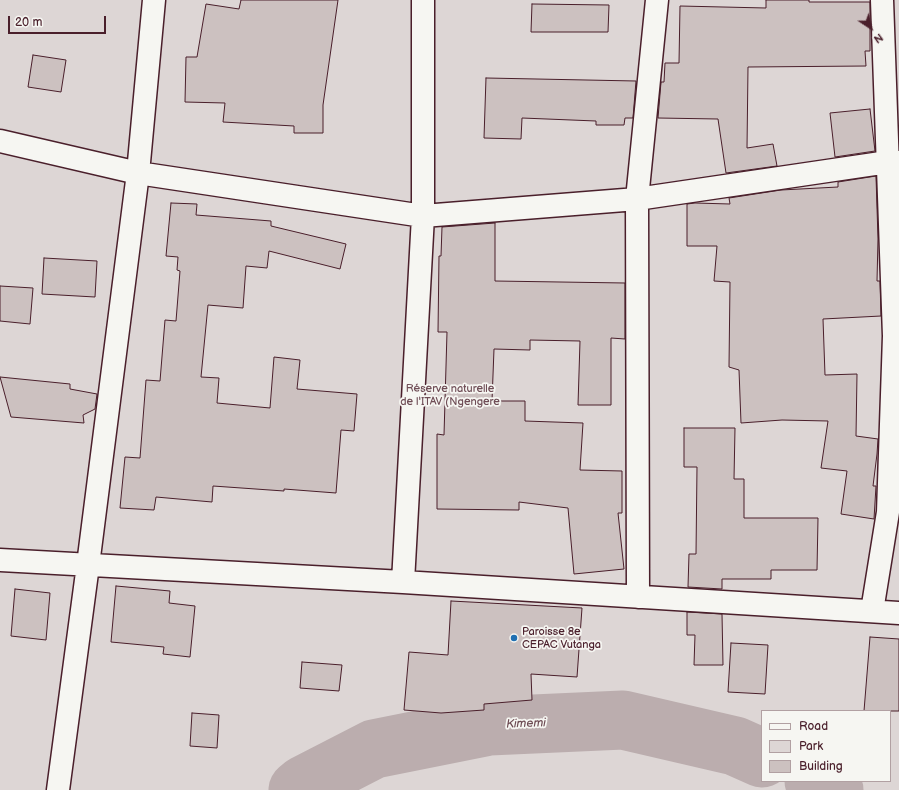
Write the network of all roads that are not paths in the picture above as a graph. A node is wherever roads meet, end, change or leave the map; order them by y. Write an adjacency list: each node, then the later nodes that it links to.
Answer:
1 (154, 0): 7 (street)
2 (423, 0): 9 (street)
3 (657, 0): 8 (street)
4 (882, 0): 6 (street)
5 (0, 141): 7 (street)
6 (894, 162): 8 (street); 14 (street)
7 (138, 173): 9 (street); 11 (street)
8 (637, 199): 9 (street); 13 (street)
9 (423, 216): 12 (street)
10 (0, 560): 11 (street)
11 (88, 565): 12 (street); 16 (street)
12 (403, 582): 13 (street)
13 (638, 597): 14 (street)
14 (872, 611): 15 (street)
15 (899, 613)
16 (58, 790)

